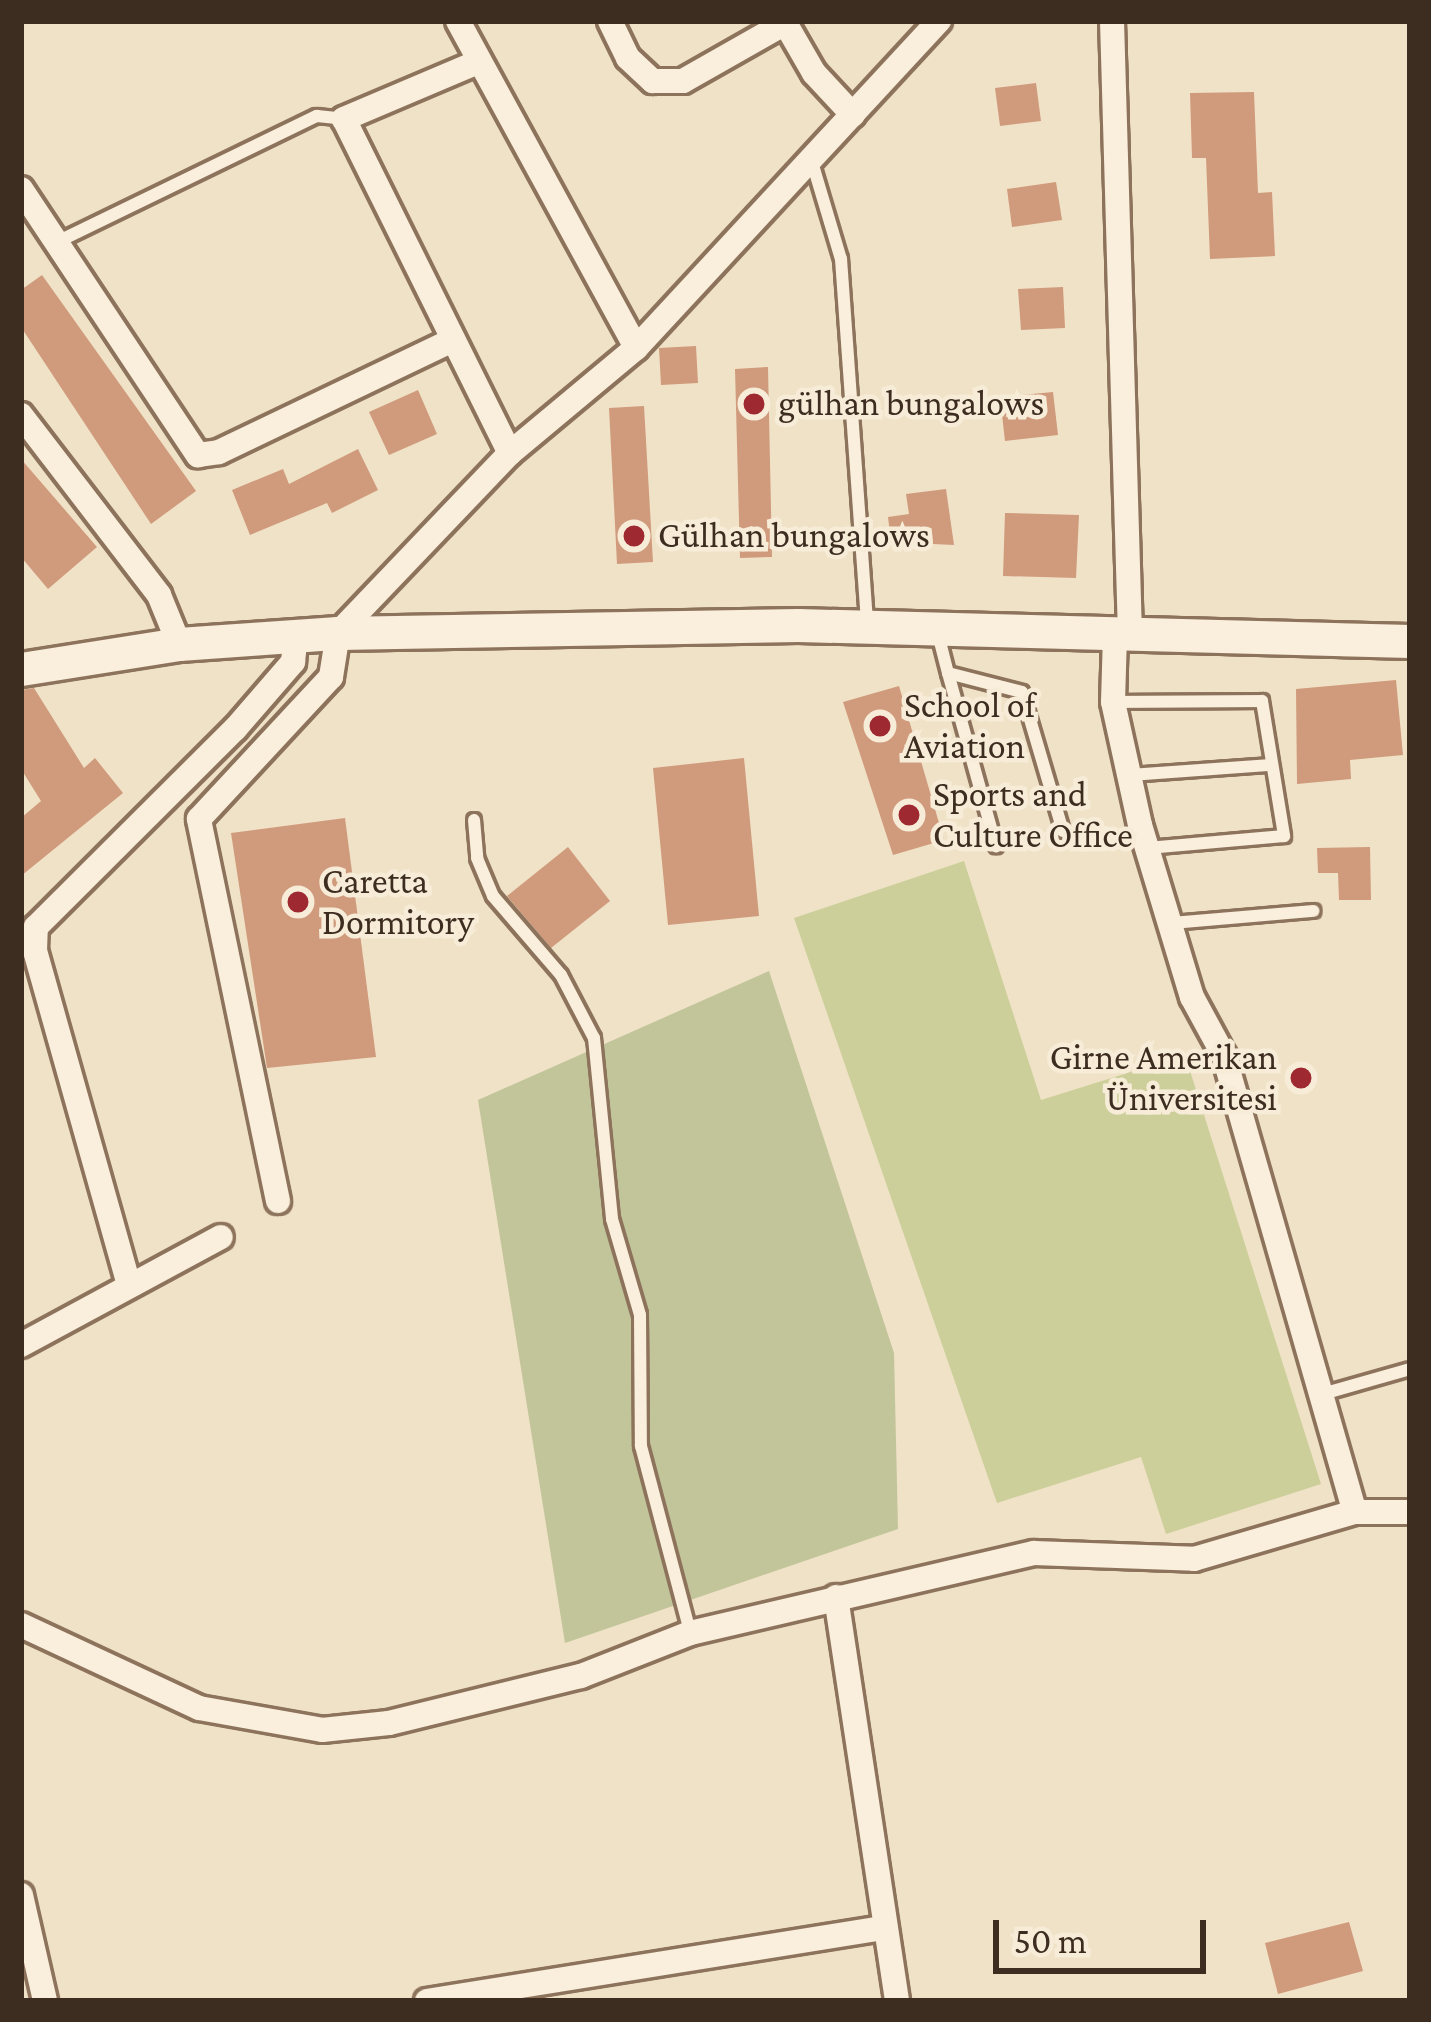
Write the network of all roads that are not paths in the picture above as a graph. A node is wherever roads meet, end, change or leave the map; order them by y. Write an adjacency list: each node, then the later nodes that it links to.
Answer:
1 (458, 21): 6 (street)
2 (610, 21): 5 (street)
3 (939, 21): 7 (street)
4 (1112, 21): 21 (street)
5 (784, 22): 7 (street)
6 (478, 62): 8 (street); 13 (street)
7 (853, 116): 9 (street)
8 (344, 119): 11 (lane); 12 (street)
9 (812, 162): 13 (street); 16 (lane)
10 (21, 189): 11 (street)
11 (57, 242): 12 (street)
12 (451, 341): 15 (street)
13 (636, 348): 15 (street)
14 (21, 415): 22 (street)
15 (510, 453): 18 (street)
16 (867, 626): 17 (street); 18 (street)
17 (937, 629): 21 (street); 24 (lane)
18 (338, 633): 20 (street); 34 (street)
19 (1405, 634): 21 (street)
20 (296, 635): 22 (street); 36 (street)
21 (1122, 636): 25 (street)
22 (179, 644): 23 (street)
23 (21, 668)
24 (948, 673): 29 (lane); 30 (lane)
25 (1113, 702): 26 (lane); 27 (street)
26 (1268, 765): 27 (lane); 31 (lane)
27 (1129, 775): 31 (street)
28 (474, 820): 44 (lane)
29 (1064, 831)
30 (996, 846)
31 (1148, 848): 33 (street)
32 (1313, 910): 33 (lane)
33 (1172, 923): 39 (street)
34 (278, 1201)
35 (221, 1237): 36 (street)
36 (129, 1285): 37 (street)
37 (21, 1346)
38 (1410, 1369): 39 (lane)
39 (1327, 1393): 40 (street)
40 (1354, 1512): 41 (street); 42 (street)
41 (1410, 1512)
42 (836, 1597): 44 (street); 46 (street)
43 (21, 1625): 44 (street)
44 (690, 1633)
45 (21, 1895): 47 (street)
46 (884, 1928): 48 (street); 49 (street)
47 (45, 2001)
48 (427, 2001)
49 (897, 2001)

